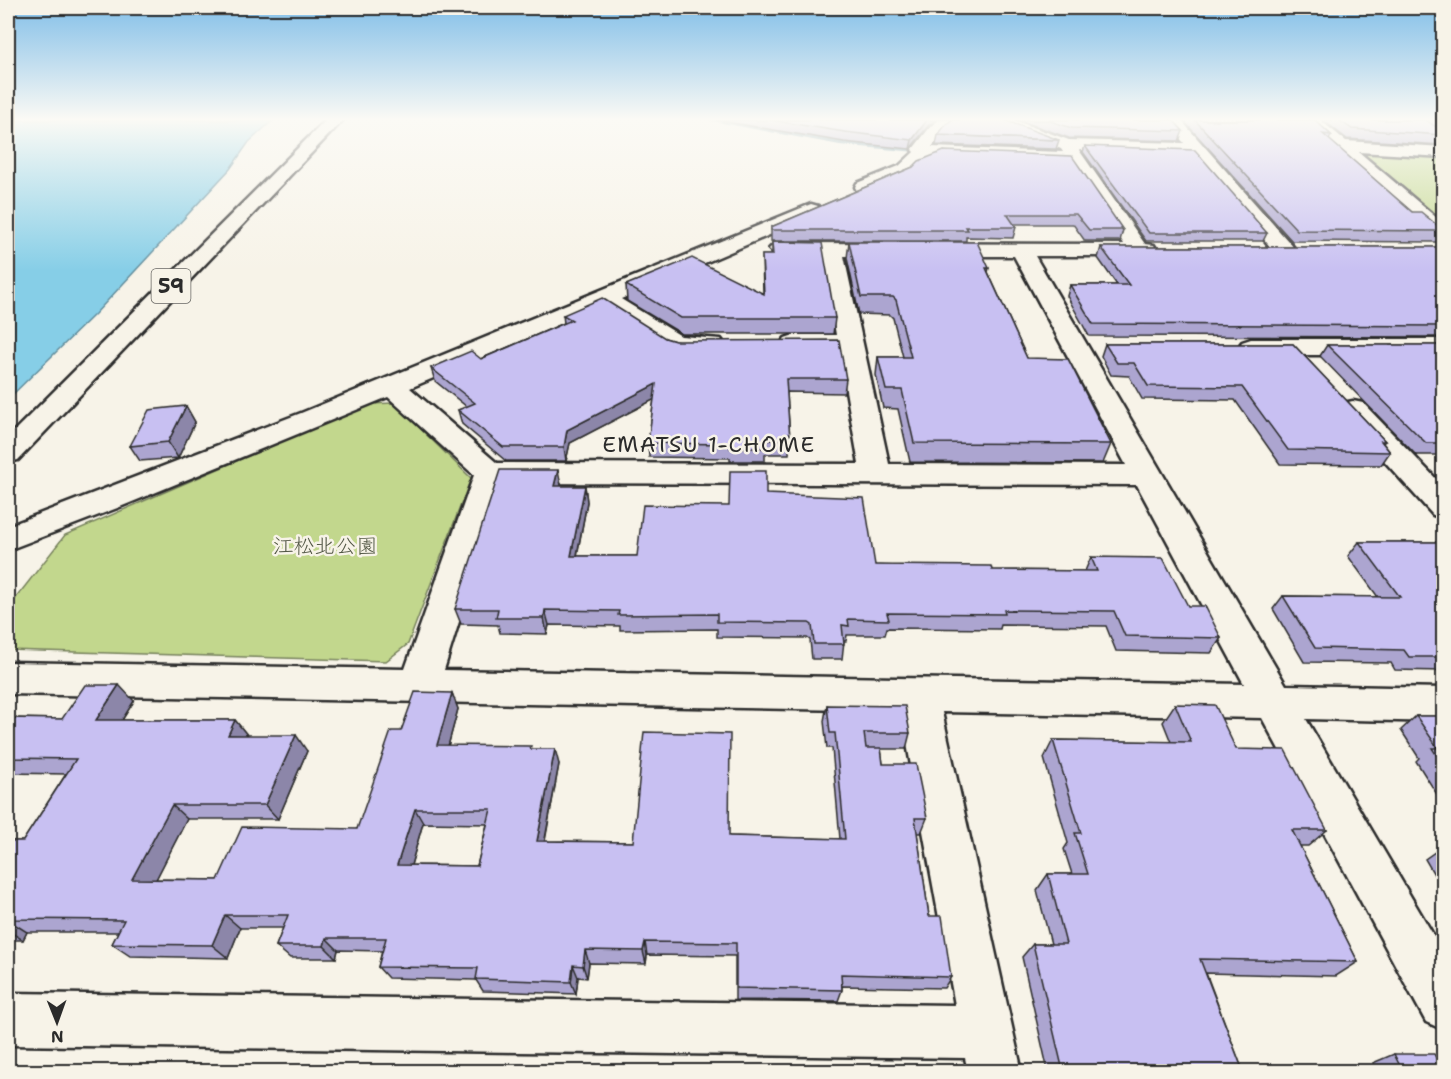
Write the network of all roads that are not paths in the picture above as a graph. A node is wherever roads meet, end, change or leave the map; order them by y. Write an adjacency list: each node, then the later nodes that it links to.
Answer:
1 (286, 170): 25 (street, 59)
2 (904, 170): 6 (street)
3 (1085, 170): 12 (street)
4 (1216, 170): 15 (street)
5 (1365, 170): 8 (street)
6 (850, 194)
7 (828, 203): 9 (street)
8 (1440, 245)
9 (718, 249): 10 (street); 17 (street)
10 (832, 249): 11 (street); 18 (street)
11 (1021, 249): 12 (street); 28 (street)
12 (1139, 250): 13 (street)
13 (1161, 250)
14 (1263, 250): 15 (street)
15 (1285, 250): 16 (street)
16 (1310, 250)
17 (603, 298): 19 (street); 24 (street)
18 (850, 343): 20 (street); 27 (street)
19 (734, 344)
20 (769, 344)
21 (1225, 347): 22 (street)
22 (1294, 347): 23 (street); 29 (street)
23 (1443, 347)
24 (390, 385): 26 (street); 31 (street)
25 (8, 453)
26 (490, 473): 27 (street); 33 (street)
27 (876, 474): 28 (street)
28 (1148, 475): 35 (street)
29 (1432, 482): 30 (street)
30 (1443, 507)
31 (8, 538)
32 (8, 678): 33 (street)
33 (419, 686): 34 (street)
34 (918, 695): 35 (street); 39 (street)
35 (1275, 702): 36 (street); 37 (street)
36 (1443, 705)
37 (1443, 1004)
38 (8, 1019): 39 (street)
39 (991, 1052)

